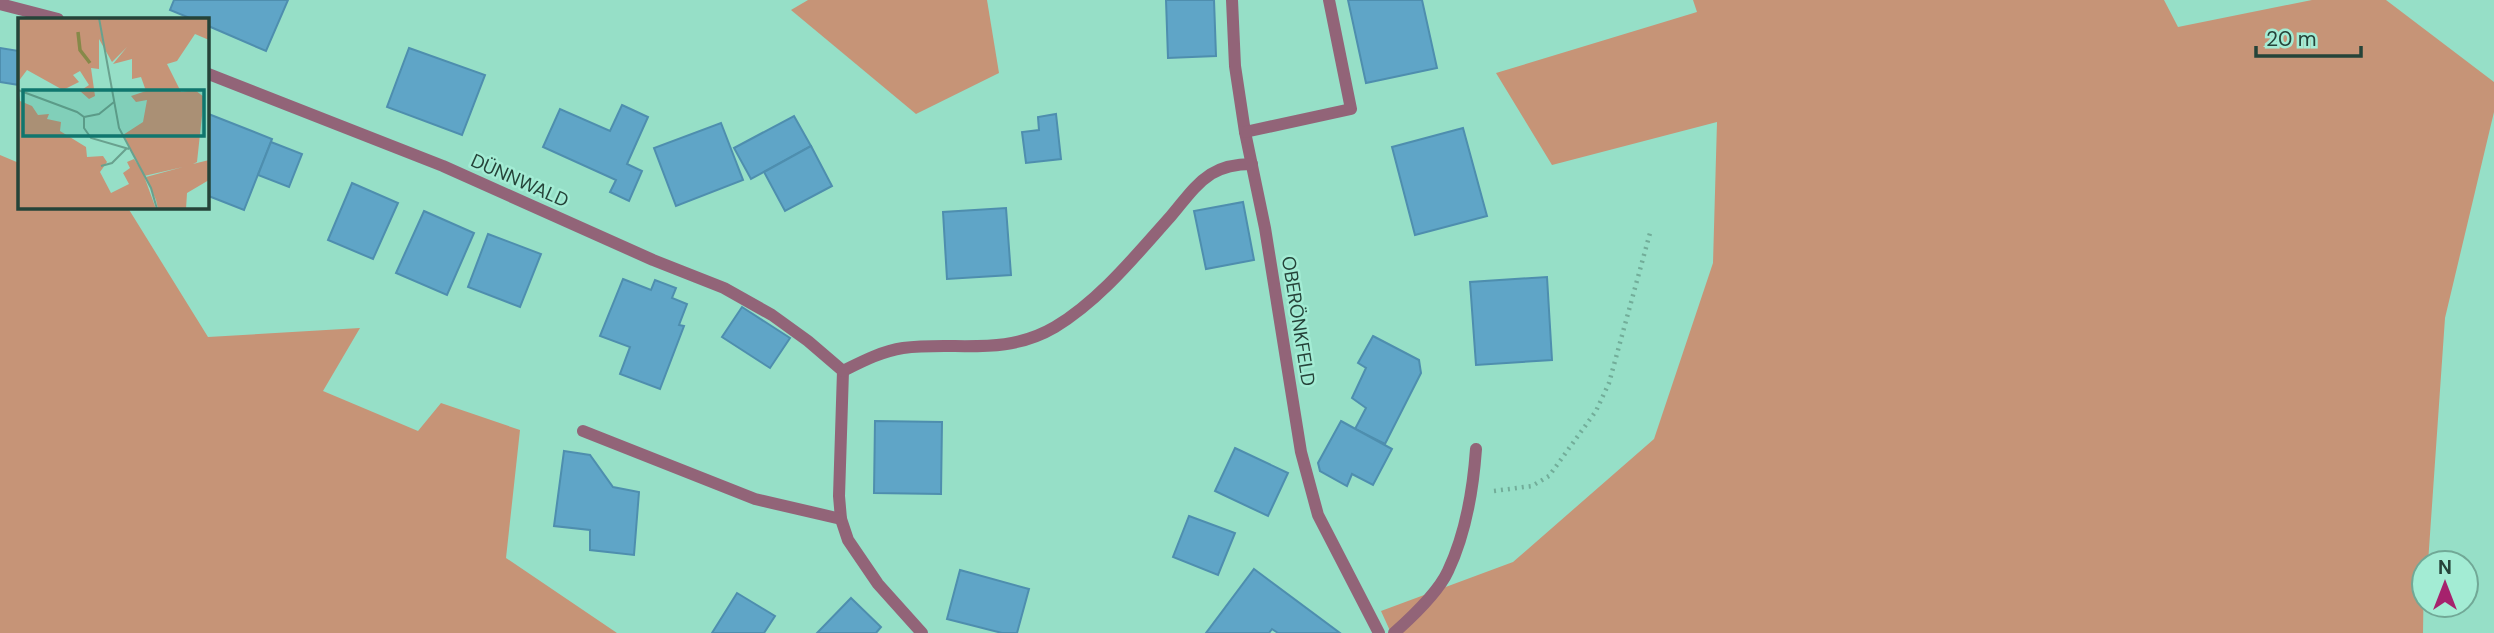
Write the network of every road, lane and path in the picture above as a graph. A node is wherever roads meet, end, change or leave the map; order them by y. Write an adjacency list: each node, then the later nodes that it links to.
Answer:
1 (1232, 0): 6 (street, OBERÖNKFELD)
2 (1329, 0): 6 (street)
3 (0, 4): 4 (street)
4 (54, 18)
5 (208, 74): 9 (street, DÜNNWALD)
6 (1245, 132): 7 (street, OBERÖNKFELD)
7 (1252, 164): 9 (street); 15 (street, OBERÖNKFELD)
8 (1650, 233): 12 (path)
9 (843, 371): 13 (street)
10 (583, 431): 13 (street)
11 (1476, 449): 12 (street)
12 (1473, 494): 16 (street)
13 (841, 519): 14 (street)
14 (922, 633)
15 (1378, 633)
16 (1394, 633)

